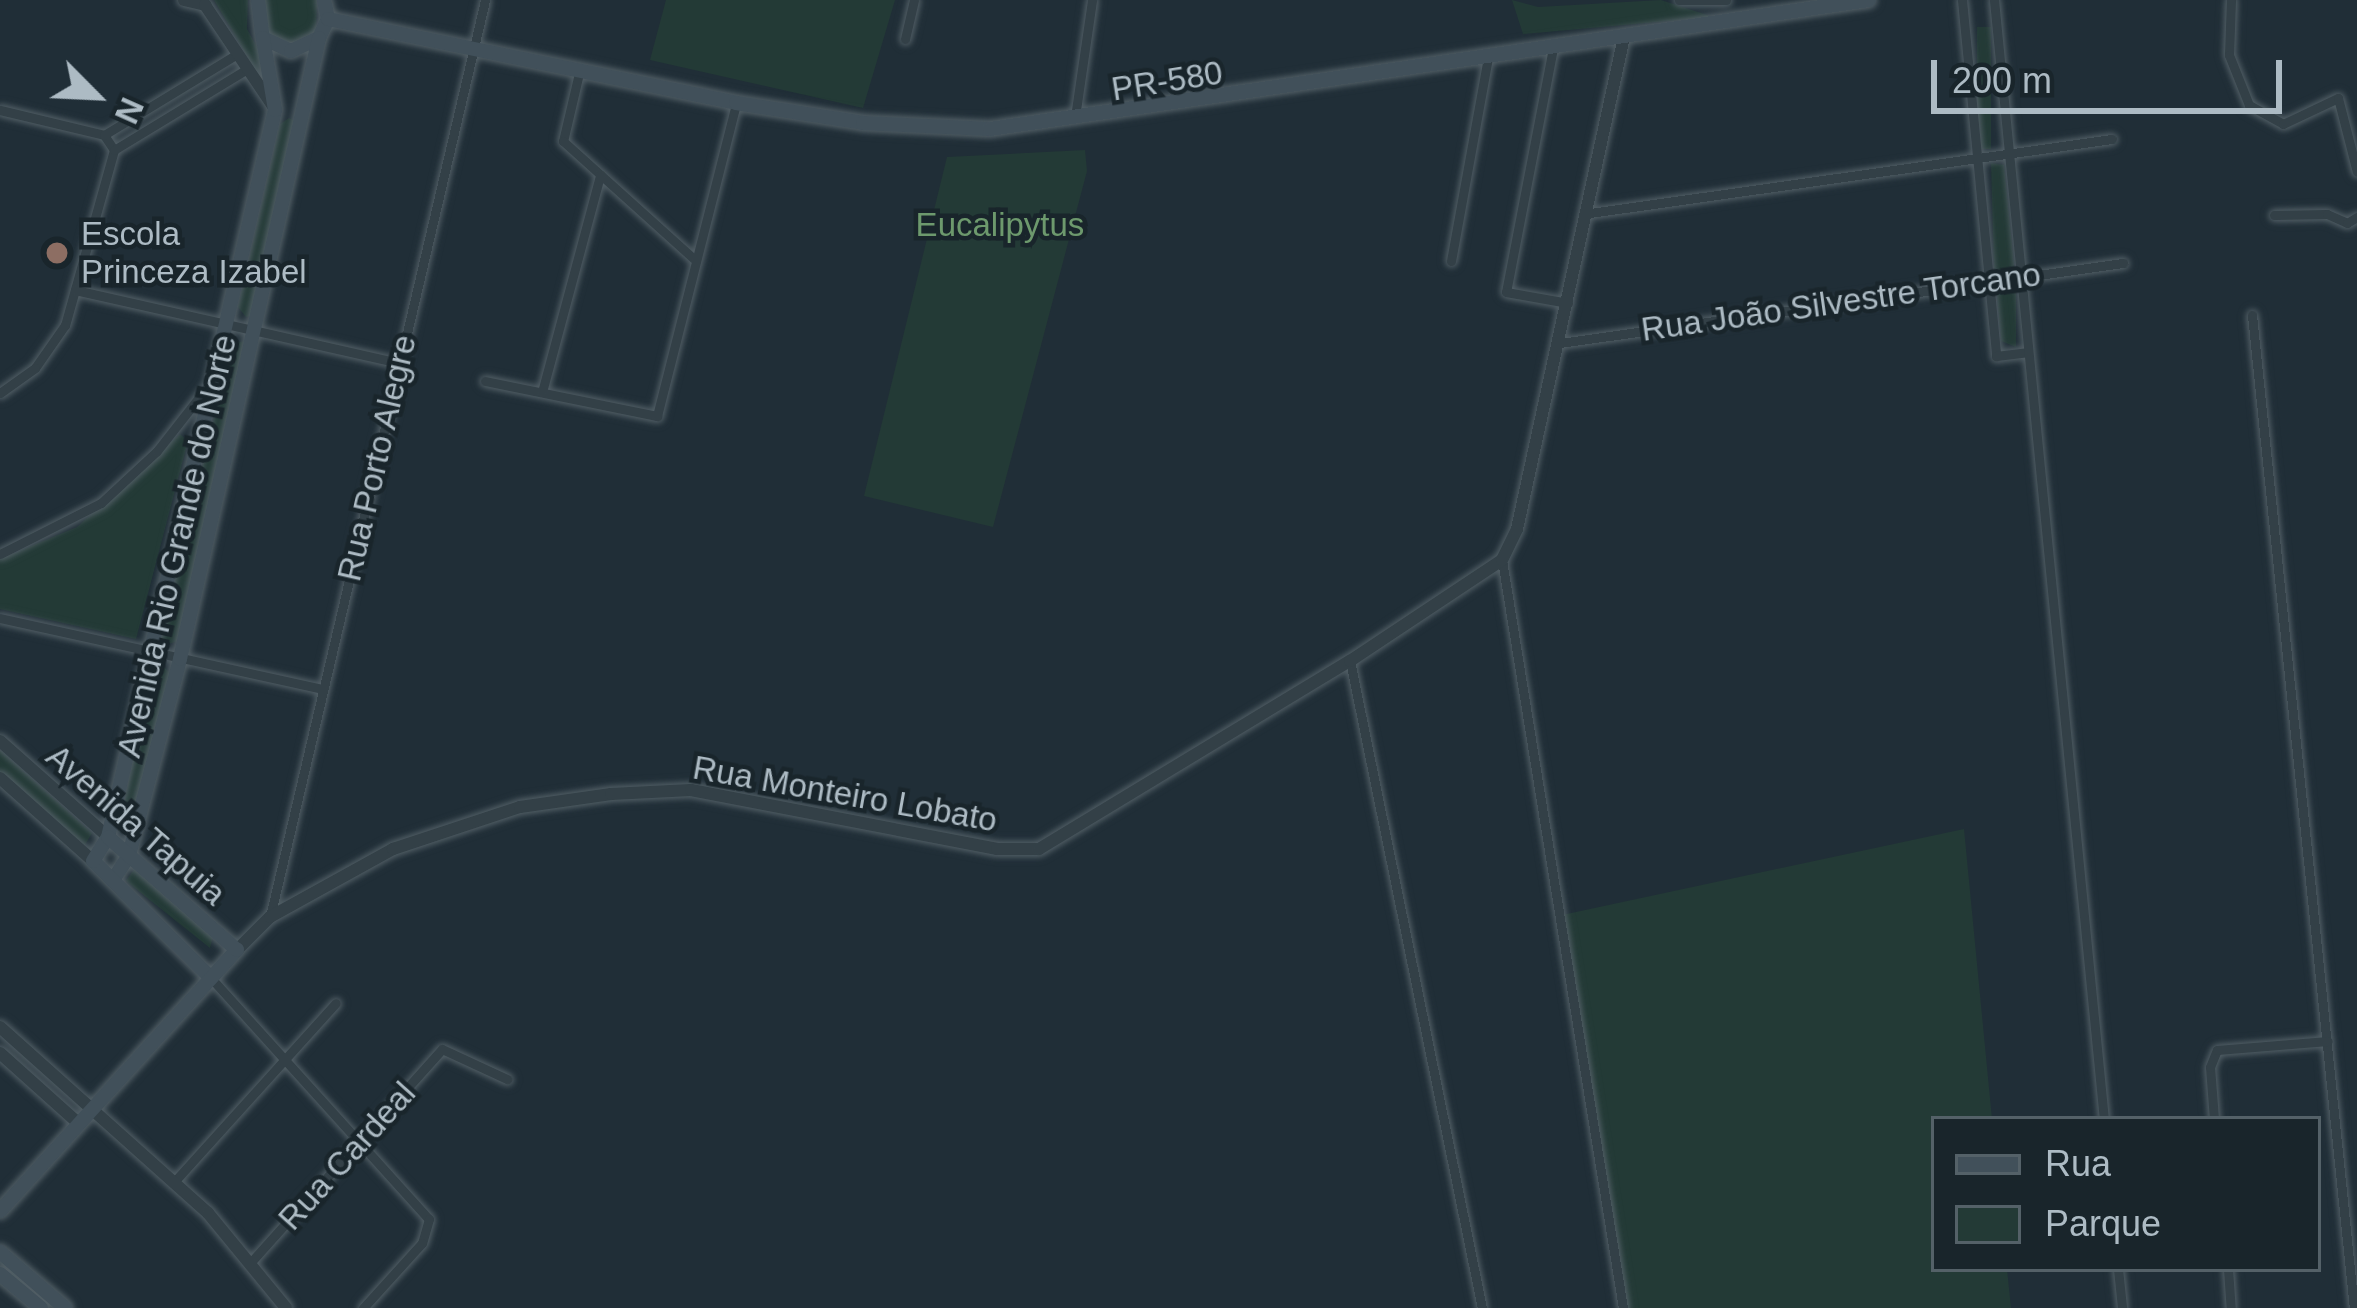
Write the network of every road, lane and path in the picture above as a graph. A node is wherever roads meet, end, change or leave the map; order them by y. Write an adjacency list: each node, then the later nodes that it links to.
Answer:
1 (184, 0): 13 (street)
2 (258, 0): 15 (main road, Avenida Rio Grande do Norte)
3 (485, 0): 20 (street, Rua Porto Alegre)
4 (914, 0): 18 (street)
5 (1092, 0): 29 (street)
6 (1679, 0): 7 (street)
7 (1726, 0)
8 (1869, 0): 17 (main road, PR-580 / PR-580)
9 (1962, 0): 34 (street)
10 (1994, 0): 33 (street)
11 (2231, 0): 35 (street)
12 (325, 1): 14 (main road)
13 (206, 3): 21 (street)
14 (328, 19): 16 (main road, Avenida Rio Grande do Norte); 20 (main road, PR-580)
15 (263, 38): 16 (main road); 27 (main road, Avenida Rio Grande do Norte)
16 (319, 38): 28 (main road, Avenida Rio Grande do Norte)
17 (1624, 38): 19 (main road, PR-580 / PR-580); 37 (street)
18 (904, 39)
19 (1553, 48): 22 (main road, PR-580 / PR-580); 46 (street)
20 (474, 49): 24 (main road, PR-580 / PR-580); 52 (street, Rua Porto Alegre)
21 (237, 54): 23 (street); 30 (street)
22 (1488, 58): 29 (main road, PR-580 / PR-580); 41 (street)
23 (247, 69): 27 (street); 32 (street)
24 (579, 73): 25 (main road, PR-580 / PR-580); 36 (street)
25 (736, 103): 29 (main road, PR-580 / PR-580); 40 (street)
26 (0, 110): 30 (street)
27 (275, 110): 28 (main road); 48 (main road, Avenida Rio Grande do Norte)
28 (304, 114): 49 (main road, Avenida Rio Grande do Norte)
29 (1075, 122)
30 (104, 135): 32 (street)
31 (2113, 139): 33 (street)
32 (114, 150): 45 (street)
33 (2009, 154): 34 (street); 43 (street)
34 (1978, 157): 37 (street); 44 (street)
35 (2357, 172)
36 (601, 175): 40 (street); 55 (street)
37 (1590, 213): 46 (street)
38 (2275, 215): 39 (street)
39 (2357, 217)
40 (694, 259): 55 (street)
41 (1451, 261)
42 (2122, 262): 43 (street, Rua João Silvestre Torcano)
43 (2020, 276): 44 (street, Rua João Silvestre Torcano); 51 (street)
44 (1989, 280): 50 (street, Rua João Silvestre Torcano); 51 (street)
45 (75, 290): 48 (street); 56 (street)
46 (1570, 304): 50 (street)
47 (2252, 315): 75 (street)
48 (230, 325): 49 (street); 53 (main road, Avenida Rio Grande do Norte)
49 (257, 331): 52 (street); 61 (main road, Avenida Rio Grande do Norte)
50 (1561, 343): 58 (street)
51 (2027, 352): 80 (street)
52 (400, 363): 63 (street, Rua Porto Alegre)
53 (220, 366): 57 (street); 60 (main road, Avenida Rio Grande do Norte)
54 (485, 381): 55 (street)
55 (542, 392)
56 (0, 393)
57 (0, 554)
58 (1502, 560): 62 (street, Rua Monteiro Lobato); 96 (street)
59 (0, 618): 60 (street)
60 (151, 652): 61 (street); 66 (main road, Avenida Rio Grande do Norte)
61 (180, 659): 63 (street); 67 (main road, Avenida Rio Grande do Norte)
62 (1350, 662): 70 (street, Rua Monteiro Lobato); 95 (street)
63 (322, 689): 70 (street, Rua Porto Alegre)
64 (0, 741): 66 (street, Avenida Tapuia)
65 (0, 778): 68 (street, Avenida Tapuia)
66 (109, 837): 67 (main road, Avenida Tapuia); 68 (main road)
67 (129, 855): 69 (main road, Avenida Rio Grande do Norte); 71 (main road, Avenida Tapuia)
68 (92, 861): 69 (main road, Avenida Tapuia)
69 (113, 880): 72 (main road, Avenida Tapuia)
70 (270, 917): 71 (street, Rua Monteiro Lobato)
71 (237, 950): 72 (main road, Rua Monteiro Lobato)
72 (211, 978): 77 (street); 79 (main road, Rua Monteiro Lobato)
73 (336, 1003): 77 (street)
74 (0, 1027): 79 (street)
75 (2328, 1042): 81 (street); 99 (street)
76 (0, 1053): 82 (street)
77 (289, 1055): 83 (street); 84 (street)
78 (507, 1079): 83 (street, Rua Cardeal)
79 (90, 1109): 82 (main road, Rua Monteiro Lobato); 84 (street)
80 (2104, 1116)
81 (2215, 1116)
82 (77, 1122): 85 (main road, Rua Monteiro Lobato)
83 (363, 1138): 87 (street, Rua Cardeal); 94 (street)
84 (174, 1182): 87 (street)
85 (0, 1211)
86 (0, 1252): 92 (main road)
87 (251, 1262): 93 (street)
88 (2119, 1272): 97 (street)
89 (2228, 1272): 98 (street)
90 (0, 1274): 91 (main road)
91 (41, 1308)
92 (64, 1308)
93 (286, 1308)
94 (363, 1308)
95 (1482, 1308)
96 (1623, 1308)
97 (2122, 1308)
98 (2231, 1308)
99 (2354, 1308)

